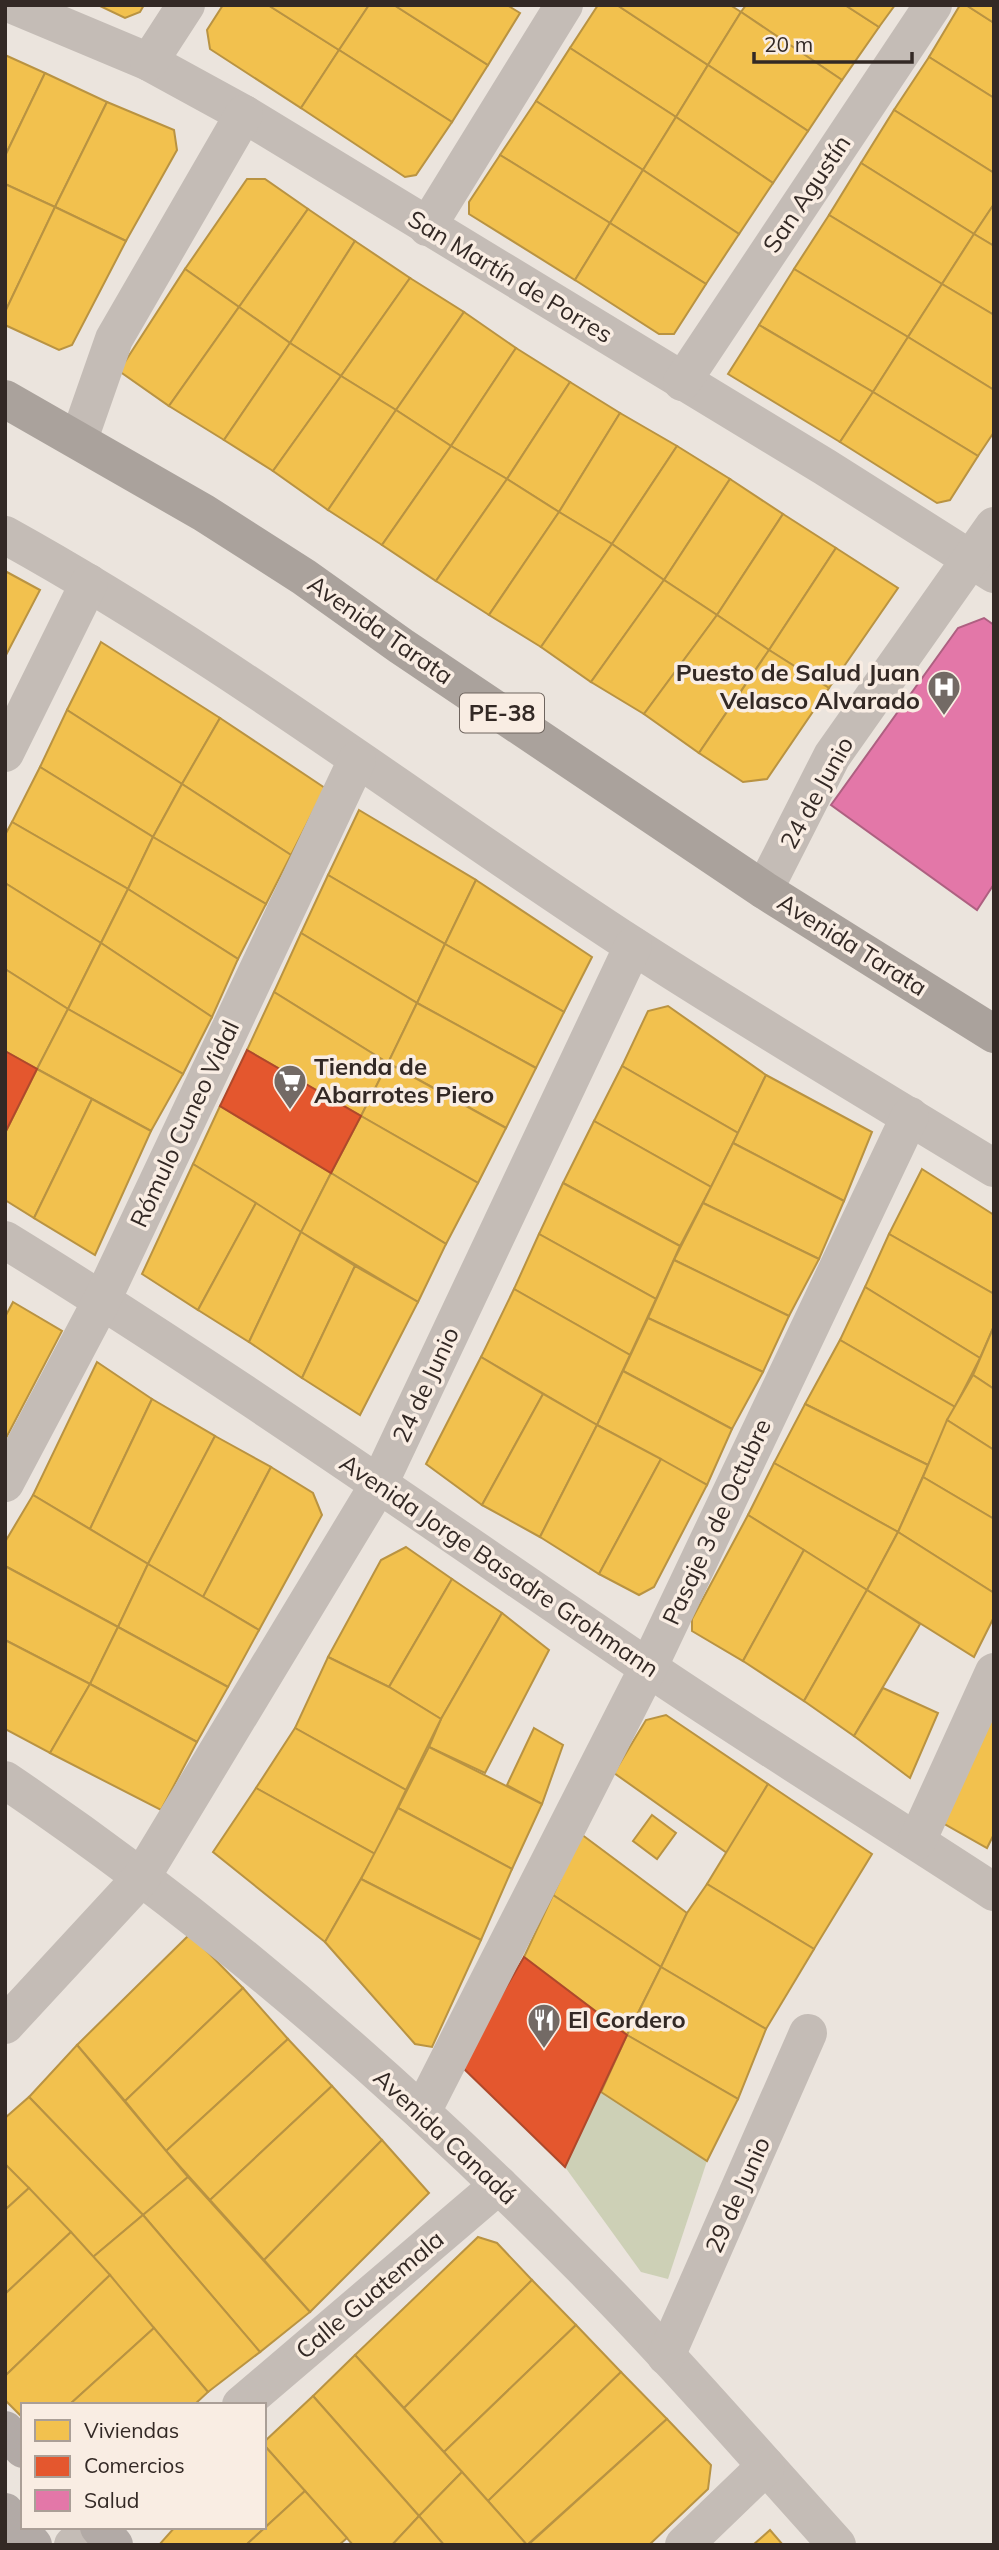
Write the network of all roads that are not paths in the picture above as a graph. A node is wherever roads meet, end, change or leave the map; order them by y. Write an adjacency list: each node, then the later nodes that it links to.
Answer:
1 (13, 5): 5 (street, San Martín de Porres)
2 (186, 5): 5 (street)
3 (564, 5): 7 (street)
4 (933, 5): 8 (street, San Agustín)
5 (149, 62): 6 (street, San Martín de Porres)
6 (244, 114): 7 (street, San Martín de Porres); 10 (street)
7 (427, 227): 8 (street, San Martín de Porres)
8 (682, 382): 13 (street, San Martín de Porres)
9 (5, 399): 10 (highway, Avenida Tarata / PE-38)
10 (79, 439): 17 (highway, Avenida Tarata / PE-38)
11 (994, 526): 13 (street, 24 de Junio)
12 (5, 536): 14 (street)
13 (983, 566): 17 (street, 24 de Junio)
14 (89, 583): 15 (street); 16 (street)
15 (5, 753)
16 (357, 760): 18 (street); 23 (street, Rómulo Cuneo Vidal)
17 (764, 890): 19 (highway, Avenida Tarata / PE-38)
18 (633, 946): 20 (street); 25 (street, 24 de Junio)
19 (994, 1034)
20 (910, 1116): 21 (street); 26 (street, Pasaje 3 de Octubre)
21 (994, 1168)
22 (5, 1240): 23 (street, Avenida Jorge Basadre Grohmann)
23 (102, 1300): 24 (street, Rómulo Cuneo Vidal); 25 (street, Avenida Jorge Basadre Grohmann)
24 (5, 1483)
25 (379, 1484): 26 (street, Avenida Jorge Basadre Grohmann); 30 (street, 24 de Junio)
26 (648, 1668): 29 (street, Avenida Jorge Basadre Grohmann); 34 (street, Pasaje 3 de Octubre)
27 (994, 1672): 29 (street)
28 (5, 1780): 30 (street, Avenida Canadá)
29 (917, 1841): 31 (street, Avenida Jorge Basadre Grohmann)
30 (141, 1878): 32 (street, 24 de Junio); 34 (street, Avenida Canadá)
31 (994, 1892)
32 (5, 2025)
33 (808, 2034): 36 (street, 29 de Junio)
34 (422, 2112): 35 (street, Avenida Canadá)
35 (499, 2185): 36 (street, Avenida Canadá); 37 (street, Calle Guatemala)
36 (666, 2356): 40 (street, Avenida Canadá)
37 (243, 2403)
38 (5, 2430): 39 (main road)
39 (21, 2447)
40 (766, 2466): 47 (street); 48 (street, Avenida Canadá)
41 (5, 2512): 44 (main road)
42 (95, 2529): 45 (street)
43 (100, 2529): 46 (main road)
44 (33, 2545)
45 (73, 2545)
46 (114, 2545)
47 (684, 2545)
48 (837, 2545)

